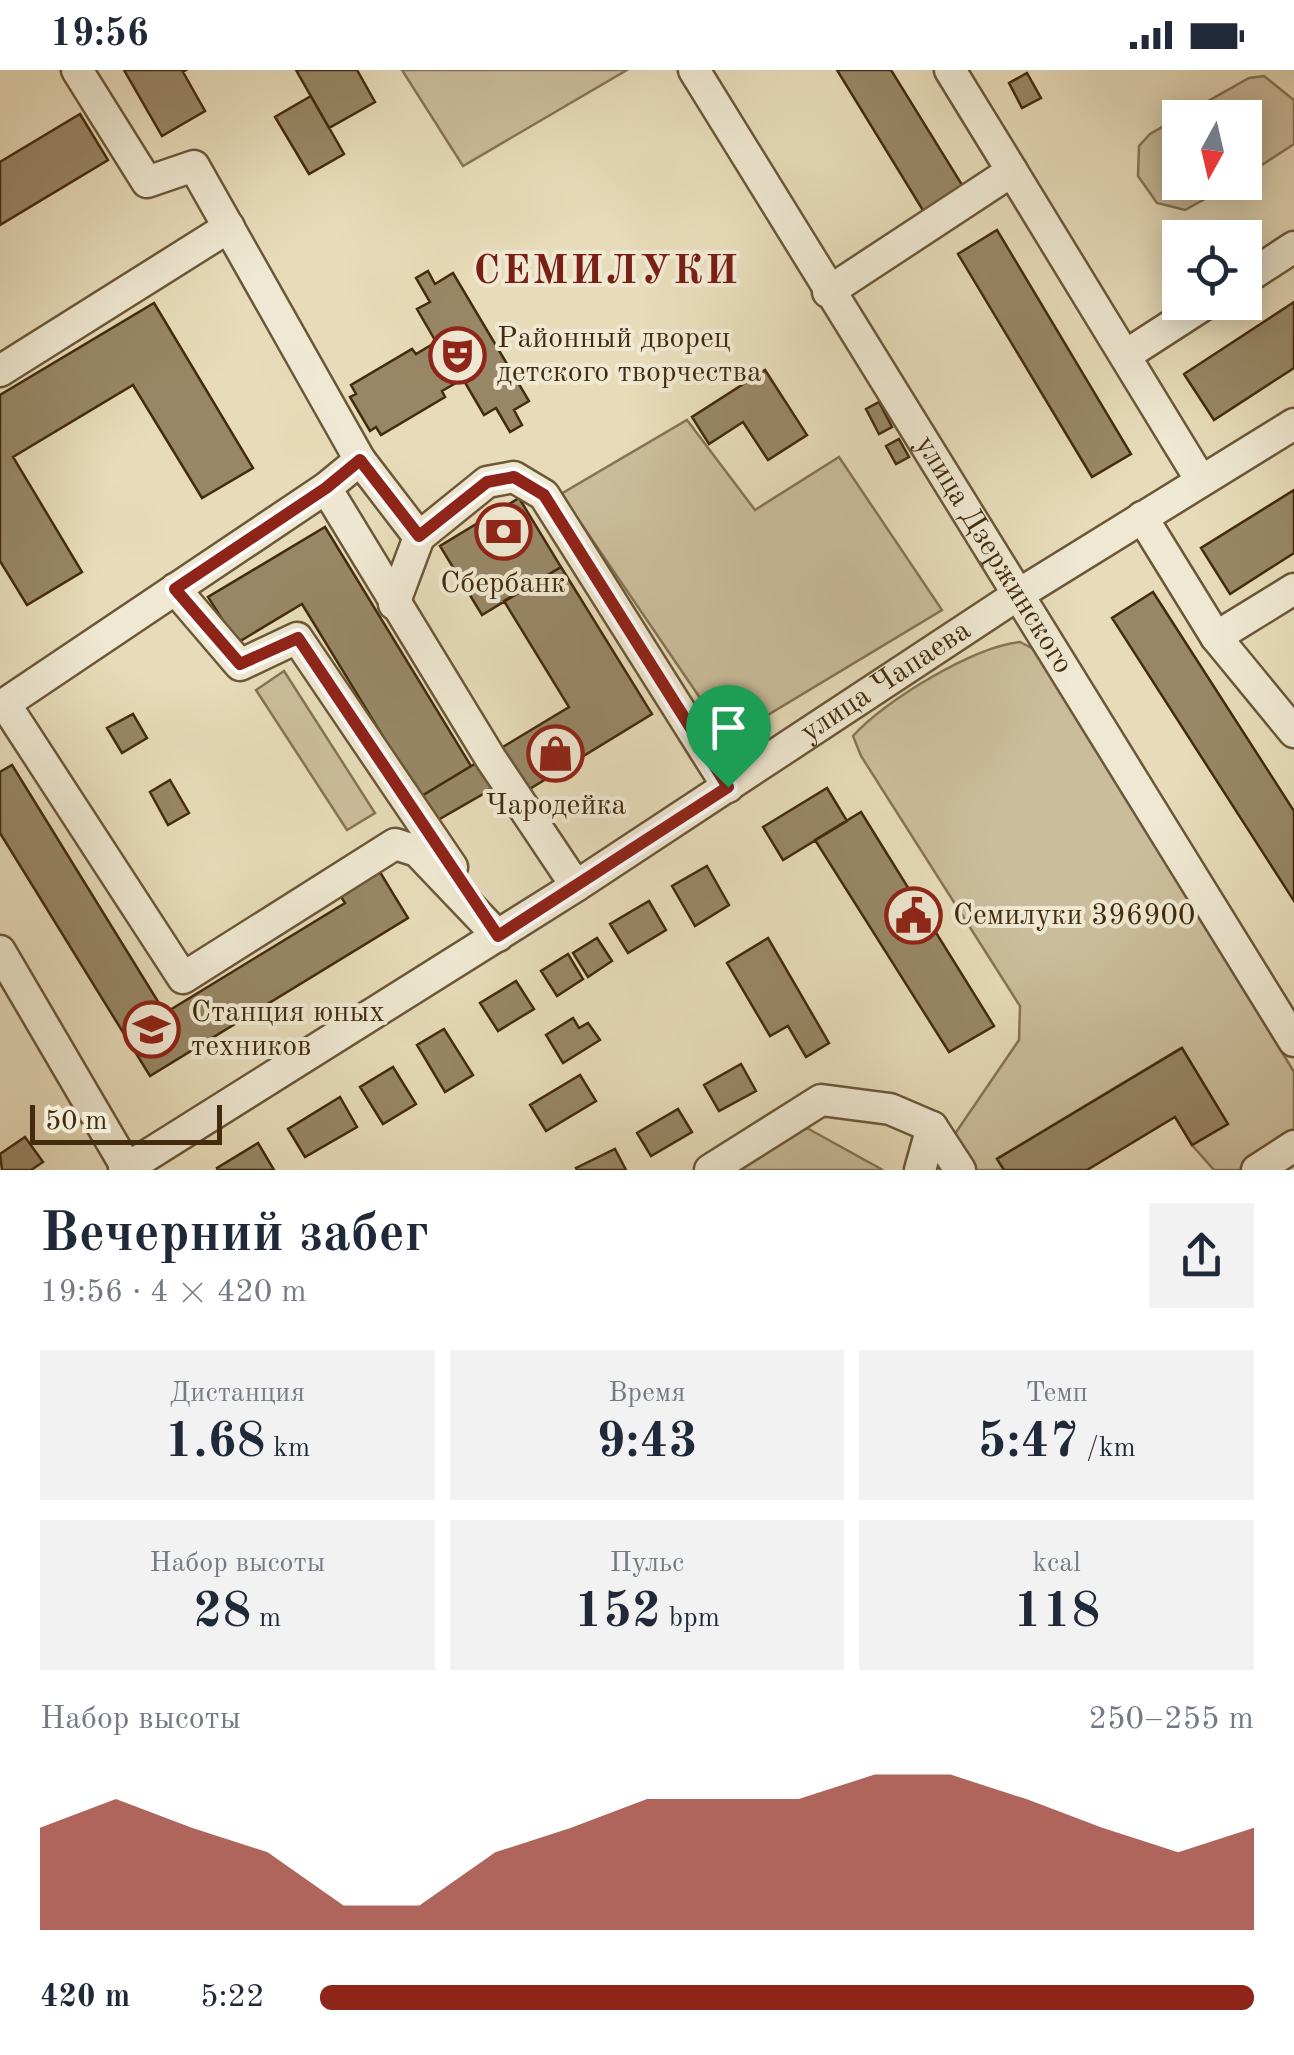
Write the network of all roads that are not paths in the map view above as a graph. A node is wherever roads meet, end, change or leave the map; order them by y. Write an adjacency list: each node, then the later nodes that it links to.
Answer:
1 (77, 70): 5 (street)
2 (694, 70): 8 (street, улица Дзержинского)
3 (950, 70): 4 (street)
4 (1012, 171): 8 (street); 10 (street)
5 (229, 227): 11 (street); 13 (street)
6 (1294, 247): 7 (street)
7 (1262, 268)
8 (828, 292): 20 (street, улица Дзержинского)
9 (1180, 320): 10 (street)
10 (1126, 355): 14 (street)
11 (0, 371)
12 (1294, 424): 14 (street, улица Чапаева)
13 (360, 460): 15 (street); 17 (street)
14 (1200, 479): 16 (street, улица Чапаева)
15 (326, 488): 18 (street); 21 (street)
16 (1142, 517): 20 (street, улица Чапаева); 22 (street)
17 (419, 536): 21 (street); 25 (street)
18 (175, 589): 23 (street); 27 (street)
19 (1294, 589): 22 (street)
20 (1019, 594): 25 (street, улица Чапаева); 29 (street, улица Дзержинского)
21 (394, 604): 26 (street)
22 (1216, 637): 24 (street)
23 (4, 698): 27 (street)
24 (1294, 732)
25 (728, 787): 26 (street, улица Чапаева)
26 (576, 886): 27 (street, улица Чапаева)
27 (498, 936): 32 (street, улица Чапаева)
28 (0, 951): 32 (street)
29 (1294, 1040)
30 (932, 1127): 33 (street); 34 (street); 35 (street)
31 (1294, 1146): 36 (street)
32 (125, 1169)
33 (710, 1170)
34 (920, 1170)
35 (960, 1170)
36 (1257, 1170)

